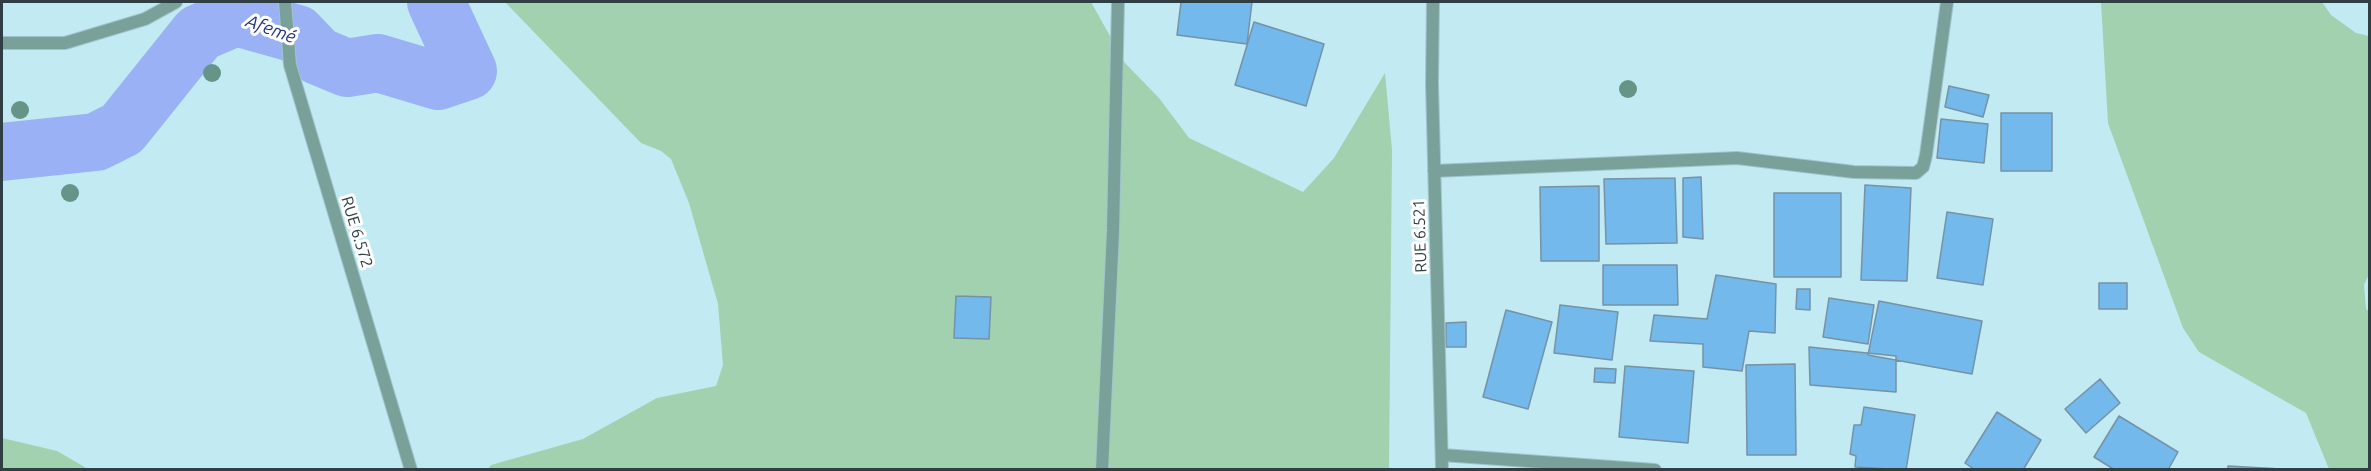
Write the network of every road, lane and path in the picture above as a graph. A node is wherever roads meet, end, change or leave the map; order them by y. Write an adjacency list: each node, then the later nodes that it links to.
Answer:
1 (176, 2): 6 (street)
2 (285, 2): 9 (street, RUE 6.572)
3 (1118, 2): 10 (street)
4 (1433, 2): 7 (street, RUE 6.521)
5 (1947, 2): 7 (street)
6 (2, 43)
7 (1434, 171): 8 (street, RUE 6.521)
8 (1442, 455): 11 (street, RUE 6.521); 12 (street)
9 (411, 470)
10 (1102, 470)
11 (1442, 470)
12 (1655, 470)

